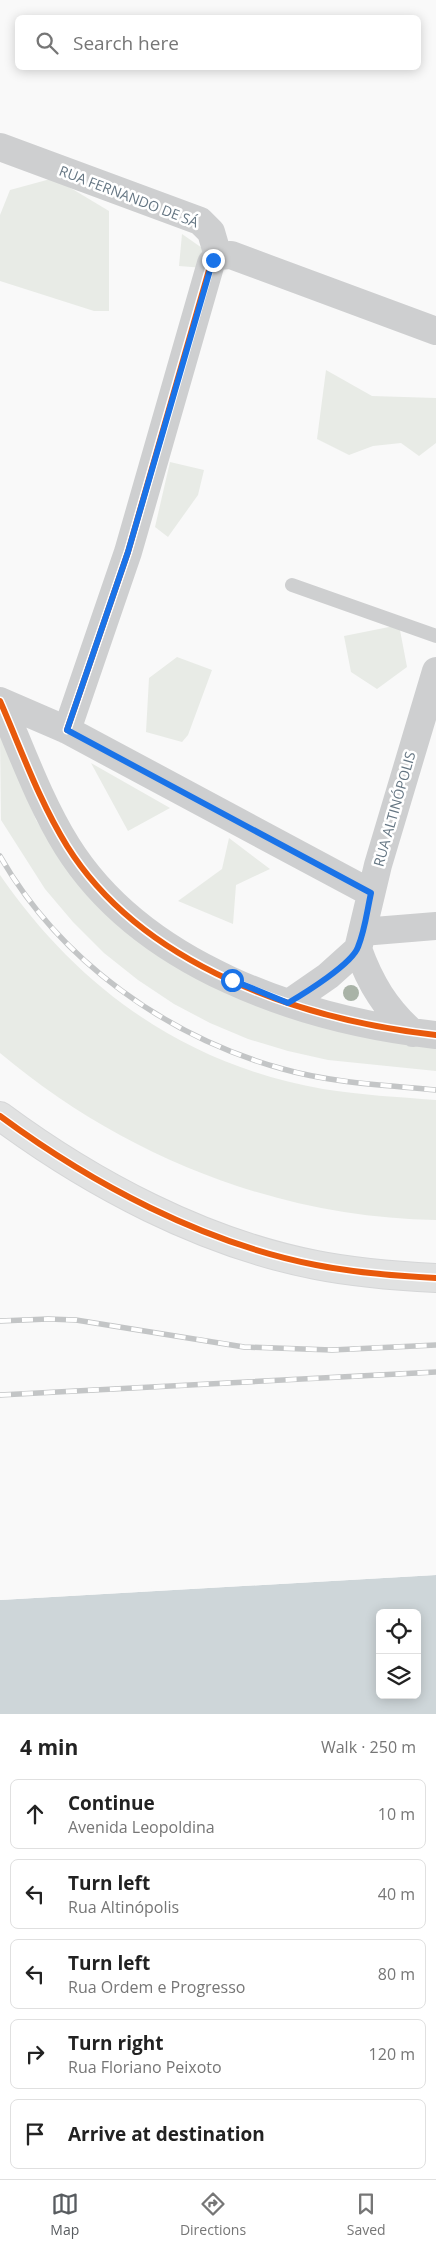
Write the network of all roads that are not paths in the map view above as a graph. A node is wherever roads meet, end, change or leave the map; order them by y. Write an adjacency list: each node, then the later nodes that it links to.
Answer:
1 (0, 146): 2 (street, RUA FERNANDO DE SÁ)
2 (218, 256): 3 (street); 8 (street)
3 (436, 331)
4 (292, 585): 5 (lane)
5 (436, 636)
6 (436, 671): 9 (street, RUA ALTINÓPOLIS)
7 (0, 701): 8 (street); 12 (street)
8 (67, 730): 9 (street)
9 (371, 893): 11 (street, RUA ALTINÓPOLIS)
10 (436, 926): 11 (street)
11 (360, 941): 12 (street); 13 (street)
12 (288, 1003): 13 (street)
13 (425, 1034)
14 (0, 1116): 15 (street)
15 (436, 1278)

